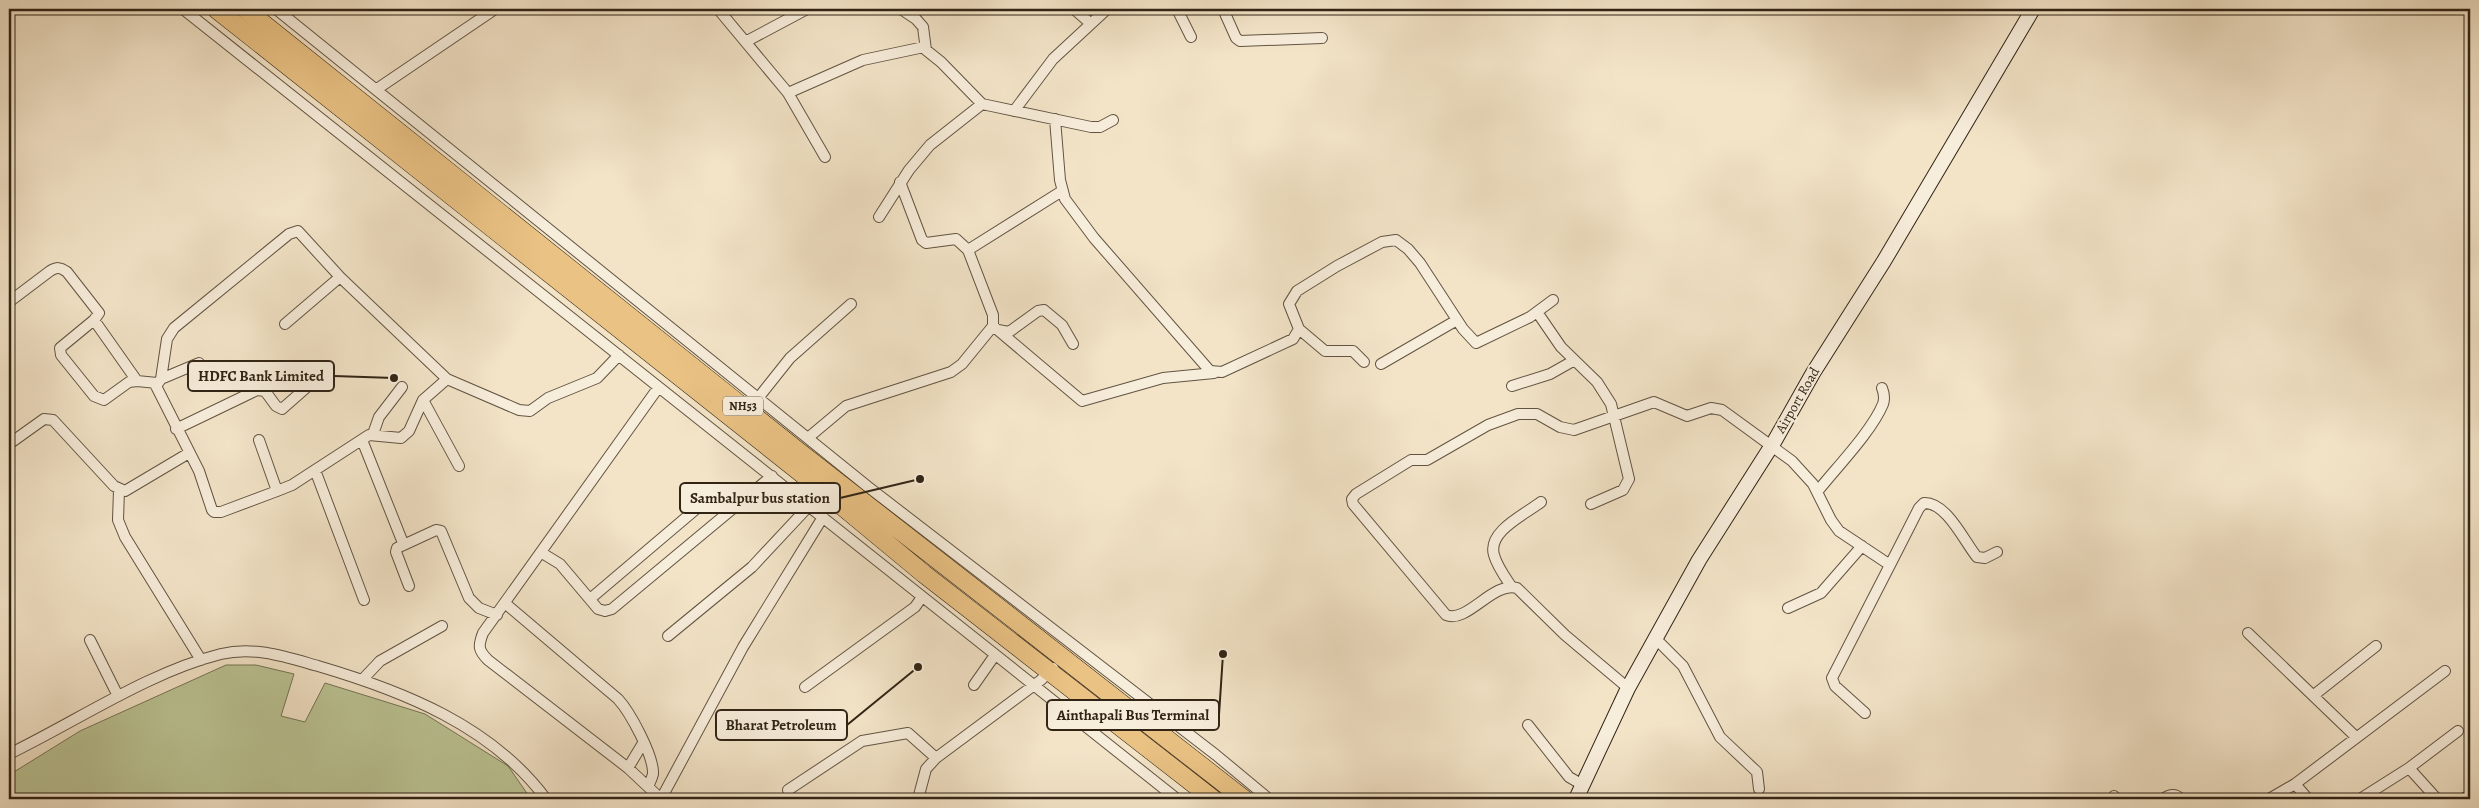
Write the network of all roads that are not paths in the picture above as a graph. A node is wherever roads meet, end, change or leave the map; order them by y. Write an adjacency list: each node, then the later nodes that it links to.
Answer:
1 (183, 9): 41 (street)
2 (216, 9): 99 (highway, NH53)
3 (245, 9): 96 (highway, NH53)
4 (276, 9): 19 (street)
5 (495, 9): 19 (street)
6 (718, 9): 17 (street)
7 (807, 9): 17 (street)
8 (901, 9): 18 (street)
9 (1074, 9): 14 (street)
10 (1107, 9): 14 (street)
11 (1177, 9): 15 (street)
12 (1223, 9): 16 (street)
13 (2033, 9): 64 (main road, Airport Road)
14 (1090, 23): 22 (street)
15 (1191, 37)
16 (1322, 38)
17 (747, 41): 20 (street)
18 (924, 47): 20 (street); 21 (street)
19 (377, 89): 55 (street)
20 (788, 93): 25 (street)
21 (982, 104): 22 (street); 26 (street)
22 (1014, 112): 23 (street)
23 (1055, 120): 24 (street); 27 (street)
24 (1113, 120)
25 (825, 157)
26 (900, 182): 28 (street); 29 (street)
27 (1062, 191): 29 (street); 46 (street)
28 (879, 217)
29 (968, 250): 38 (street)
30 (340, 277): 37 (street); 47 (street); 49 (street)
31 (1553, 300): 34 (street)
32 (9, 302): 35 (street)
33 (851, 304): 55 (street)
34 (1537, 312): 36 (street); 42 (street)
35 (94, 320): 48 (street); 48 (street)
36 (1457, 320): 39 (street); 45 (street)
37 (285, 324)
38 (993, 326): 40 (street); 46 (street); 60 (street)
39 (1299, 329): 43 (street); 46 (street)
40 (1073, 344)
41 (619, 355): 47 (street); 53 (street)
42 (1573, 361): 50 (street); 57 (street)
43 (1364, 362)
44 (199, 363): 49 (street)
45 (1381, 364)
46 (1214, 373)
47 (447, 379): 56 (street)
48 (137, 381): 49 (street)
49 (159, 381): 58 (street)
50 (1512, 386)
51 (402, 387): 59 (street)
52 (308, 388): 58 (street)
53 (658, 388): 68 (street); 80 (street)
54 (1882, 388): 71 (street)
55 (759, 397): 60 (street)
56 (423, 400): 59 (street); 66 (street)
57 (1616, 416): 64 (street); 74 (street); 83 (street)
58 (176, 429): 65 (street)
59 (373, 434): 62 (street)
60 (809, 437): 96 (street)
61 (259, 440): 70 (street)
62 (362, 440): 67 (street); 77 (street)
63 (9, 444): 69 (street)
64 (1771, 446): 71 (street); 93 (main road, Airport Road)
65 (189, 453): 69 (street); 70 (street)
66 (459, 466)
67 (315, 470): 70 (street); 86 (street)
68 (772, 476): 75 (street); 85 (street)
69 (119, 490): 98 (street)
70 (277, 491)
71 (1817, 492): 78 (street)
72 (1541, 502): 83 (street)
73 (702, 504): 85 (street)
74 (1591, 504)
75 (809, 506): 76 (street); 92 (street)
76 (823, 517): 84 (street); 124 (street)
77 (403, 544): 82 (street); 89 (street)
78 (1862, 546): 81 (street); 88 (street)
79 (1997, 552): 81 (street)
80 (542, 553): 85 (street); 87 (street)
81 (1885, 562): 108 (street)
82 (409, 586)
83 (1511, 586): 105 (street)
84 (922, 597): 97 (street); 104 (street)
85 (590, 599)
86 (364, 600)
87 (506, 604): 89 (street); 112 (street)
88 (1788, 608)
89 (497, 615): 115 (street)
90 (442, 626): 101 (street)
91 (2248, 633): 106 (street)
92 (668, 636)
93 (1656, 639): 105 (main road, Airport Road); 120 (street)
94 (90, 640): 107 (street)
95 (2376, 646): 106 (street)
96 (1073, 654): 99 (street); 128 (highway, NH53); 129 (street)
97 (995, 655): 102 (street); 103 (street)
98 (201, 660): 101 (street); 107 (street)
99 (1049, 670): 103 (street); 127 (highway, NH53)
100 (2445, 671): 111 (street)
101 (363, 679): 123 (street)
102 (974, 685)
103 (1033, 685): 114 (street); 126 (street)
104 (805, 686)
105 (1628, 688): 117 (main road, Airport Road)
106 (2314, 695): 111 (street)
107 (118, 696): 113 (street)
108 (1865, 713)
109 (1528, 725): 117 (street)
110 (2458, 731): 116 (street)
111 (2356, 737): 118 (street)
112 (643, 743): 115 (street); 119 (street)
113 (9, 754)
114 (936, 758): 121 (street); 125 (street)
115 (628, 768): 119 (street)
116 (2409, 768): 135 (street); 136 (street)
117 (1581, 784): 130 (main road, Airport Road)
118 (2295, 784): 133 (street); 134 (street)
119 (649, 786): 124 (street)
120 (1759, 789)
121 (788, 790)
122 (2470, 795): 137 (street)
123 (546, 799)
124 (661, 799)
125 (918, 799)
126 (1178, 799)
127 (1213, 799)
128 (1244, 799)
129 (1269, 799)
130 (1576, 799)
131 (2163, 799): 132 (street)
132 (2181, 799)
133 (2269, 799)
134 (2308, 799)
135 (2360, 799)
136 (2437, 799)
137 (2463, 799)

